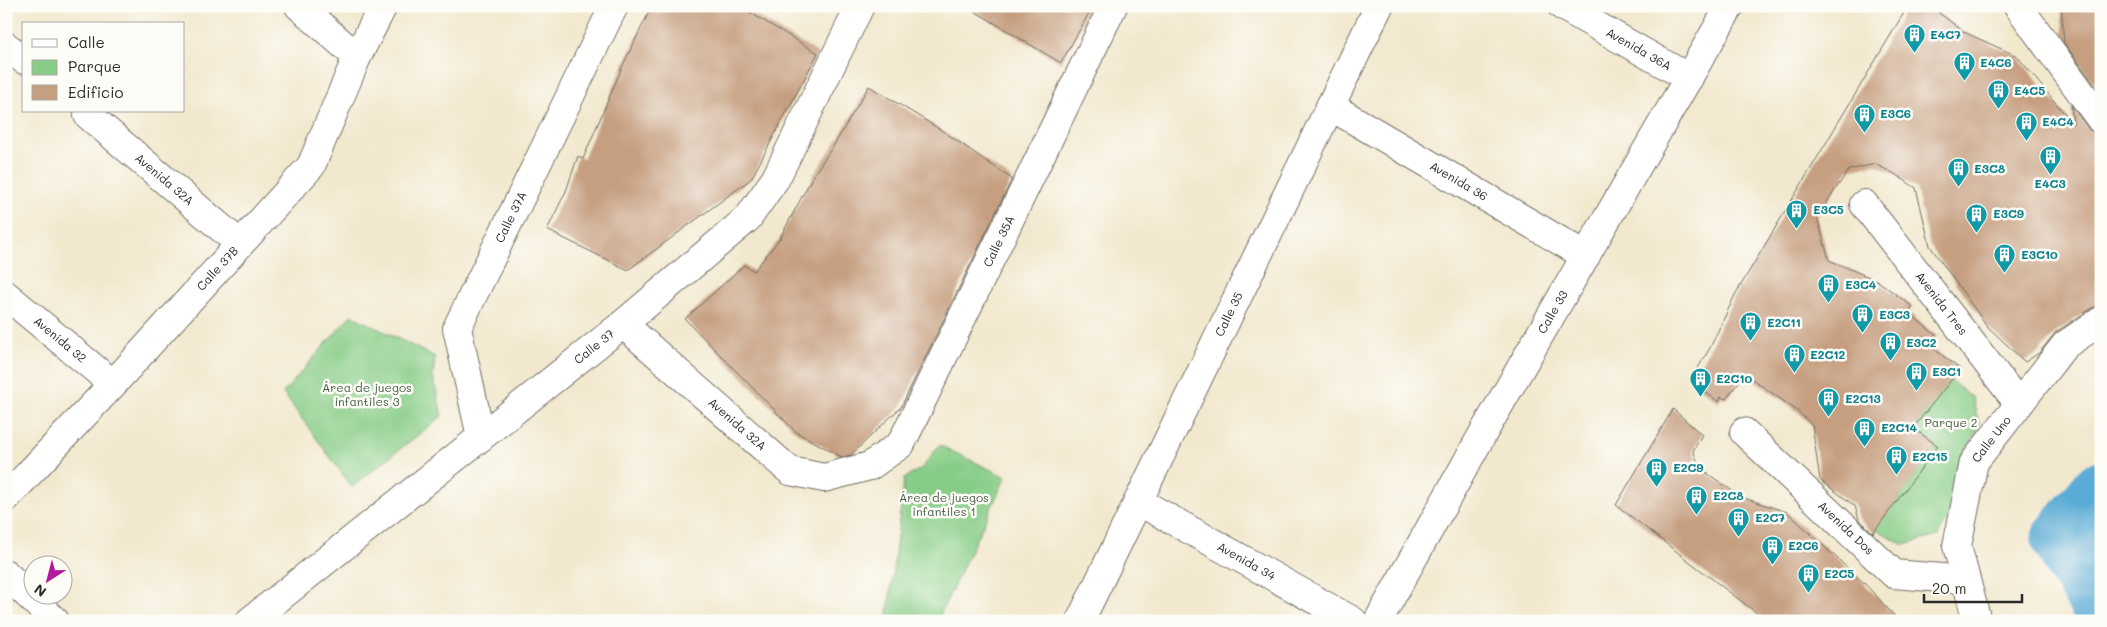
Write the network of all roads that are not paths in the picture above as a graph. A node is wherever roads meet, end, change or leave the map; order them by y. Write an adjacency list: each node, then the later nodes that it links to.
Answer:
1 (299, 6): 11 (street)
2 (383, 6): 11 (street, Calle 37B)
3 (614, 6): 26 (street, Calle 37A)
4 (860, 6): 22 (street, Calle 37)
5 (1113, 6): 27 (street, Calle 35A)
6 (1379, 6): 14 (street, Calle 35)
7 (1562, 6): 13 (street, Avenida 36A)
8 (1730, 6): 13 (street, Calle 33)
9 (2018, 6): 16 (street)
10 (6, 46): 12 (street)
11 (357, 57): 18 (street, Calle 37B)
12 (22, 58)
13 (1689, 78): 19 (street, Calle 33)
14 (1330, 106): 19 (street, Avenida 36); 29 (street, Calle 35)
15 (88, 114): 18 (street, Avenida 32A)
16 (2101, 120)
17 (1864, 204): 24 (street, Avenida Tres)
18 (240, 244): 23 (street, Calle 37B)
19 (1586, 256): 36 (street, Calle 33)
20 (6, 295): 23 (street, Avenida 32)
21 (2101, 321): 24 (street, Calle Uno)
22 (623, 324): 26 (street, Calle 37); 27 (street, Avenida 32A)
23 (113, 384): 28 (street, Calle 37B)
24 (2019, 404): 31 (street, Calle Uno)
25 (1744, 432): 31 (street, Avenida Dos)
26 (481, 437): 33 (street, Calle 37)
27 (870, 466)
28 (6, 498)
29 (1138, 501): 34 (street, Calle 35); 35 (street, Avenida 34)
30 (6, 574): 32 (street)
31 (1966, 580): 37 (street, Calle Uno)
32 (55, 621)
33 (250, 621)
34 (1080, 621)
35 (1353, 621)
36 (1378, 621)
37 (1978, 621)

